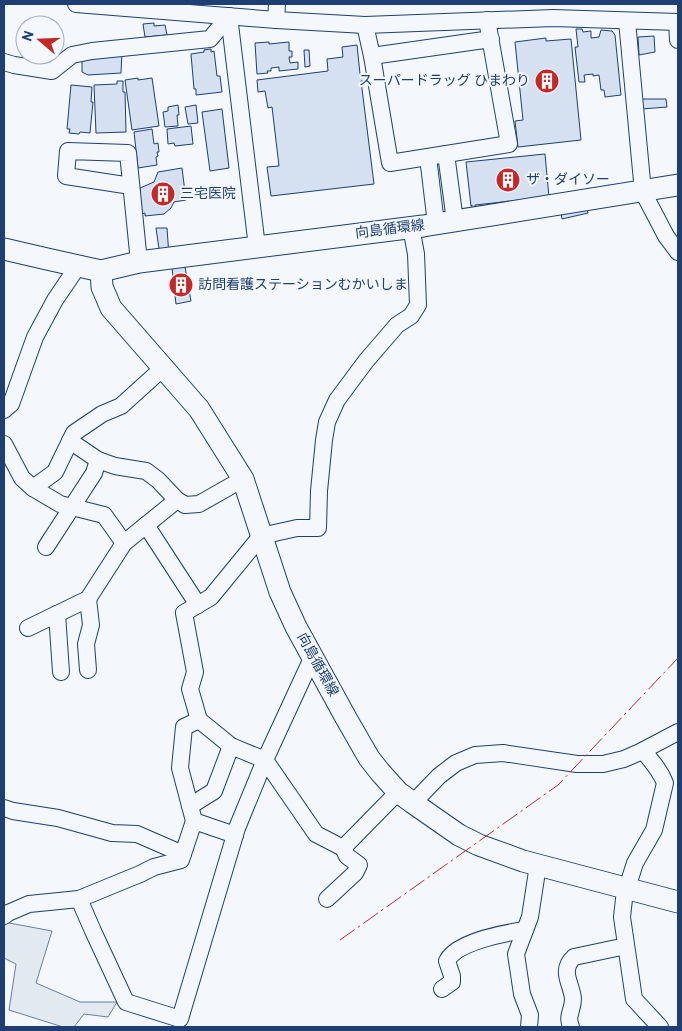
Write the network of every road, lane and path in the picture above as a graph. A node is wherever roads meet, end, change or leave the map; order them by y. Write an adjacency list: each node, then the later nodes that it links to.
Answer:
1 (76, 4): 3 (street)
2 (277, 10): 3 (street); 7 (street)
3 (229, 16): 11 (street); 19 (street)
4 (487, 20): 5 (street); 7 (street); 8 (street)
5 (627, 21): 6 (street); 16 (street)
6 (677, 22): 9 (street)
7 (365, 25): 10 (street)
8 (491, 39): 10 (street); 12 (street)
9 (678, 40)
10 (372, 56): 13 (street)
11 (4, 62)
12 (446, 154): 13 (street); 17 (street)
13 (428, 157): 17 (street)
14 (131, 186): 22 (street)
15 (678, 186): 16 (main road, 向島循環線)
16 (643, 192): 17 (main road, 向島循環線); 21 (street)
17 (446, 222): 18 (main road, 向島循環線)
18 (411, 228): 19 (main road, 向島循環線); 35 (street)
19 (257, 247): 22 (main road, 向島循環線)
20 (4, 249): 23 (main road, 向島循環線)
21 (678, 252)
22 (139, 262): 24 (main road, 向島循環線)
23 (78, 266): 24 (main road, 向島循環線); 26 (street)
24 (101, 271): 25 (main road, 向島循環線)
25 (163, 368): 27 (street); 30 (main road, 向島循環線)
26 (4, 410)
27 (70, 441): 29 (street); 31 (street)
28 (4, 444): 31 (street)
29 (98, 460): 32 (street); 33 (street)
30 (243, 480): 32 (street); 35 (main road, 向島循環線)
31 (33, 488): 33 (street)
32 (177, 500): 34 (street)
33 (72, 508): 36 (street); 37 (street)
34 (146, 525): 36 (street); 39 (street)
35 (262, 536): 39 (street); 42 (main road, 向島循環線)
36 (124, 543): 38 (street)
37 (46, 547)
38 (88, 599): 40 (street); 43 (street)
39 (198, 605): 45 (street)
40 (57, 614): 41 (street); 44 (street)
41 (28, 628)
42 (313, 656): 49 (street); 50 (main road, 向島循環線)
43 (88, 670)
44 (61, 672)
45 (199, 720): 47 (street); 52 (street)
46 (678, 732): 48 (street)
47 (231, 746): 49 (street); 52 (street)
48 (643, 751): 50 (street); 57 (street)
49 (265, 760): 53 (street); 54 (street)
50 (406, 797): 54 (street); 56 (main road, 向島循環線)
51 (4, 808): 55 (street)
52 (192, 813): 53 (street); 55 (street)
53 (235, 835): 59 (street)
54 (343, 848): 58 (street)
55 (183, 854): 59 (street)
56 (538, 865): 57 (main road, 向島循環線); 62 (street)
57 (627, 888): 60 (main road, 向島循環線); 63 (street)
58 (327, 898)
59 (79, 899): 61 (street)
60 (678, 902)
61 (4, 916)
62 (525, 930): 64 (street); 65 (street)
63 (626, 946): 66 (street); 67 (street)
64 (442, 989)
65 (530, 1027)
66 (571, 1027)
67 (660, 1027)

